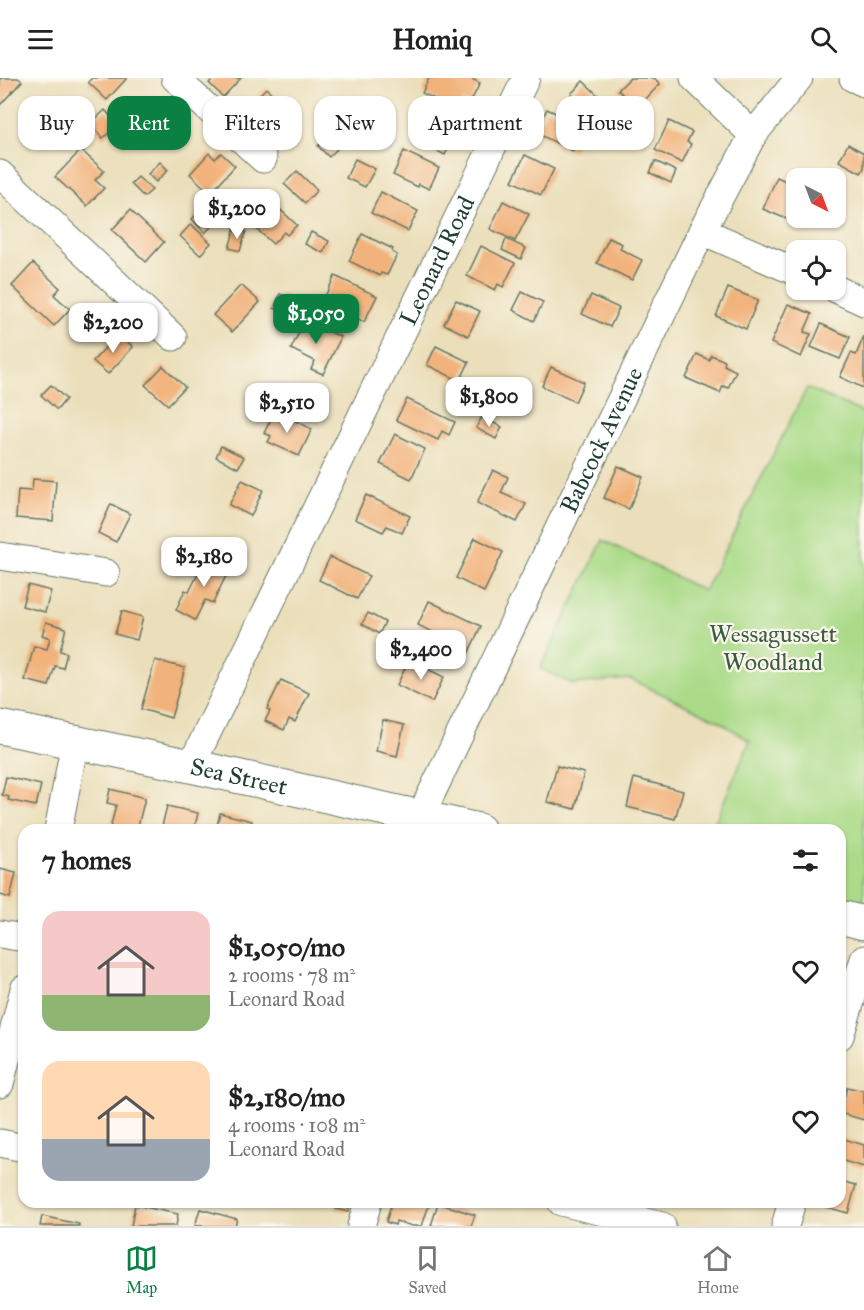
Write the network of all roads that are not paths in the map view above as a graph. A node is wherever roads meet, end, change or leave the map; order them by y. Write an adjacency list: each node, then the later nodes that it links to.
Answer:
1 (175, 78): 8 (street)
2 (526, 78): 19 (street, Leonard Road)
3 (693, 78): 7 (street)
4 (799, 78): 7 (street, Babcock Avenue)
5 (853, 78): 6 (street)
6 (864, 83)
7 (753, 135): 10 (street, Babcock Avenue)
8 (263, 159)
9 (0, 174): 14 (street)
10 (702, 231): 11 (street); 20 (street, Babcock Avenue)
11 (786, 268)
12 (846, 294): 13 (street)
13 (864, 302)
14 (173, 337)
15 (0, 556): 16 (street)
16 (106, 573)
17 (0, 727): 18 (street, Sea Street)
18 (75, 742): 19 (street, Sea Street); 21 (street)
19 (191, 766): 20 (street, Sea Street)
20 (421, 815): 22 (street, Sea Street)
21 (59, 824)
22 (456, 824)
23 (846, 918): 24 (street)
24 (864, 923)
25 (0, 934): 26 (street)
26 (18, 937)
27 (864, 959): 29 (street)
28 (18, 1012): 30 (street)
29 (846, 1017)
30 (0, 1084)
31 (0, 1143): 32 (street)
32 (18, 1147)
33 (366, 1208): 36 (street)
34 (586, 1208): 37 (street)
35 (790, 1208): 38 (street)
36 (361, 1226)
37 (662, 1226)
38 (785, 1226)

